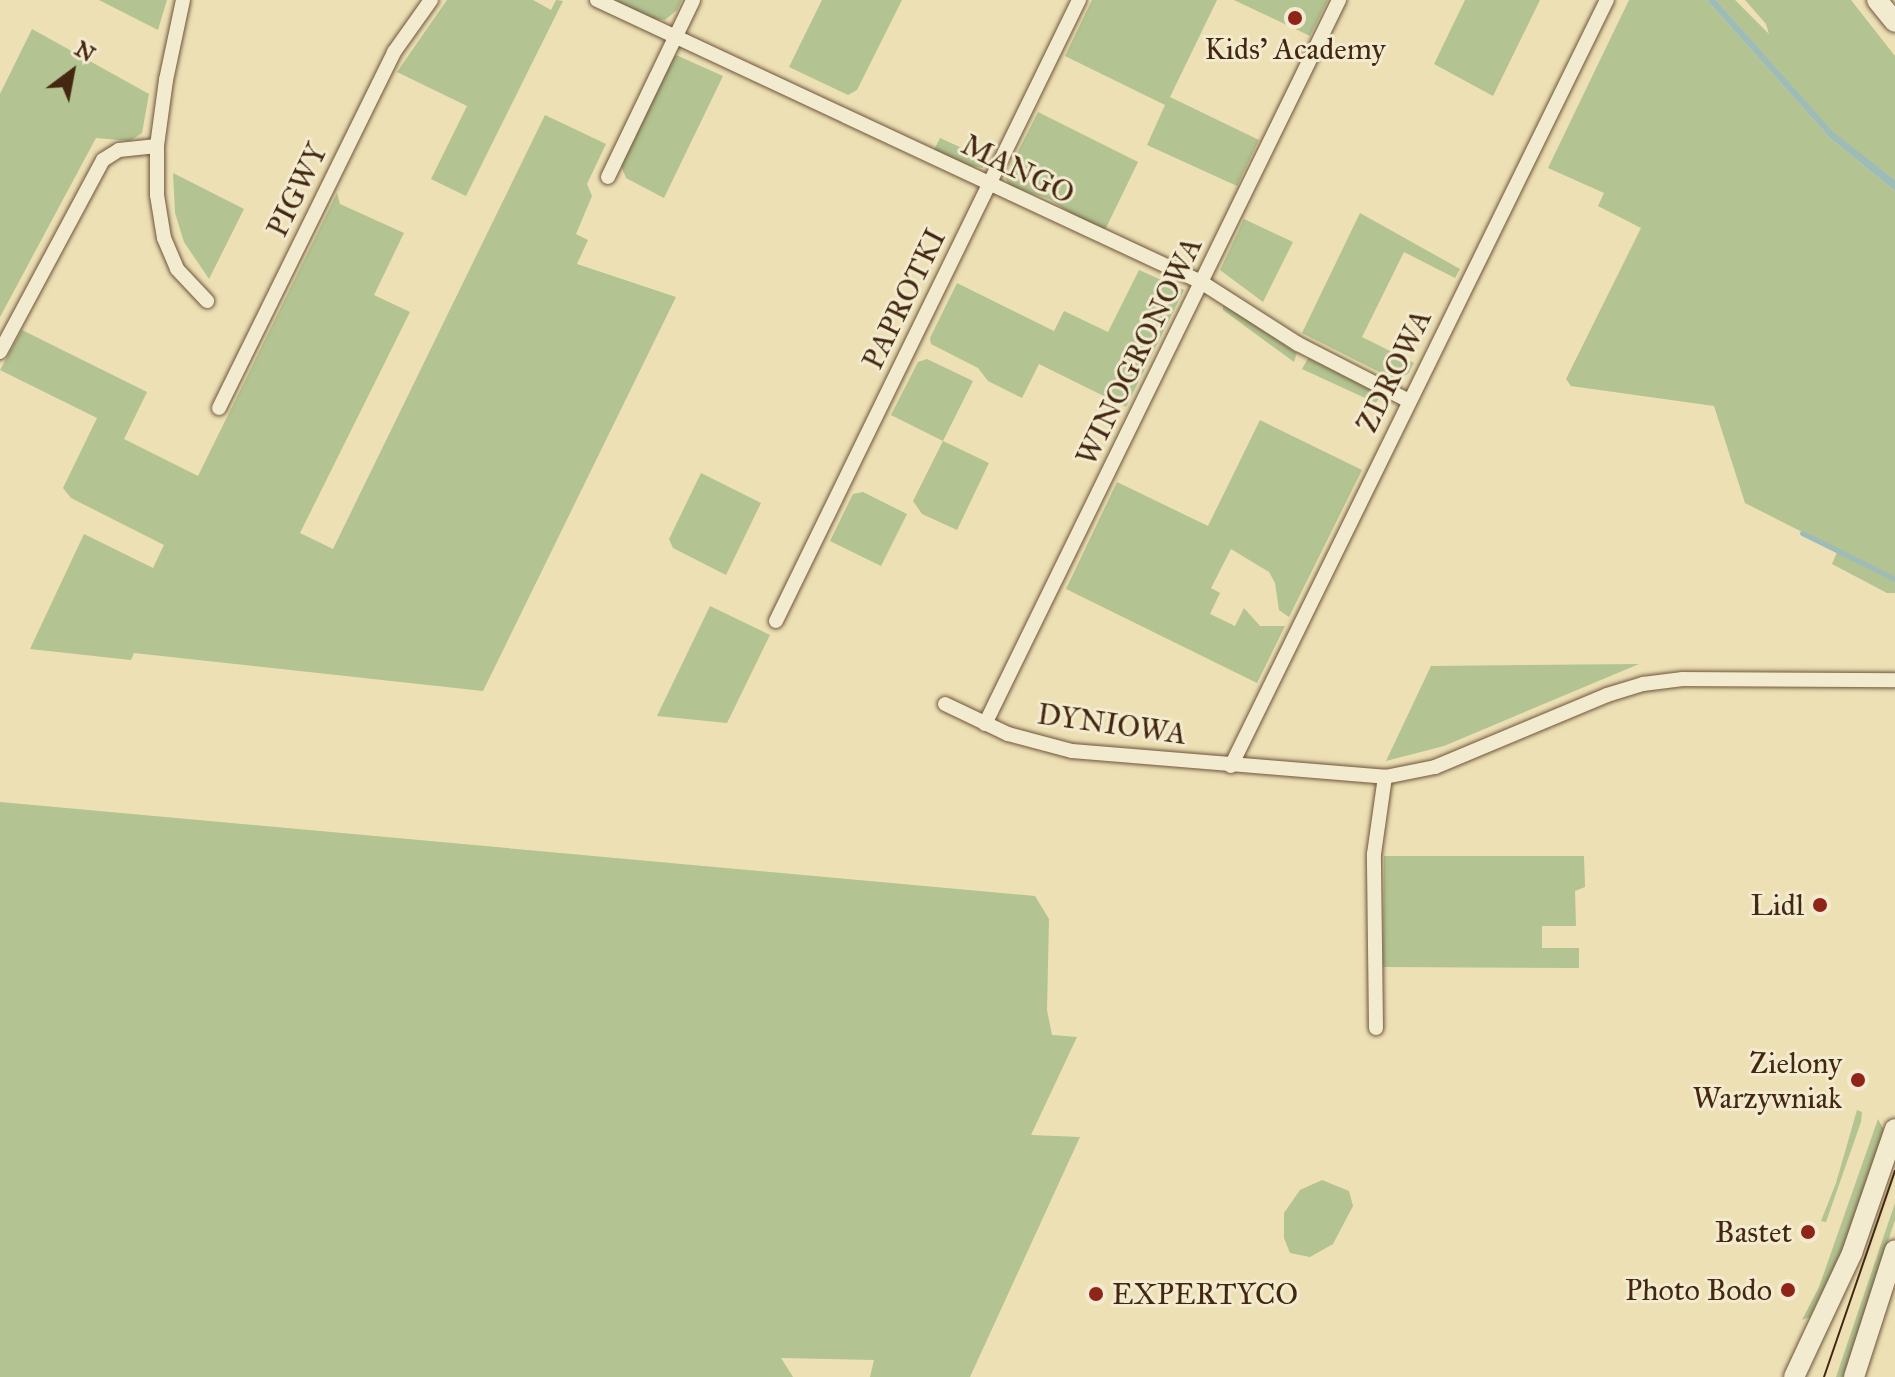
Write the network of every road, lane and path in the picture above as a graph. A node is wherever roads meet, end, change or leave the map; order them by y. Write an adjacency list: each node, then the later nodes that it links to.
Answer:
1 (183, 0): 11 (street)
2 (431, 0): 18 (street, PIGWY)
3 (597, 0): 10 (street, MANGO)
4 (693, 0): 10 (street)
5 (1079, 0): 13 (street, PAPROTKI)
6 (1339, 0): 14 (street, WINOGRONOWA)
7 (1607, 0): 17 (street, ZDROWA)
8 (1877, 0): 9 (street)
9 (1895, 22)
10 (675, 37): 12 (street); 13 (street, MANGO)
11 (157, 146): 15 (street); 16 (street)
12 (608, 177)
13 (989, 184): 14 (street, MANGO); 19 (street, PAPROTKI)
14 (1201, 282): 17 (street, MANGO); 22 (street, WINOGRONOWA)
15 (207, 301)
16 (0, 352)
17 (1409, 401): 23 (street, ZDROWA)
18 (219, 408)
19 (776, 621)
20 (1895, 680): 24 (street, DYNIOWA)
21 (945, 704): 22 (street, DYNIOWA)
22 (985, 724): 23 (street, DYNIOWA)
23 (1231, 766): 24 (street, DYNIOWA)
24 (1385, 777): 25 (street)
25 (1376, 1028)
26 (1895, 1129): 28 (street)
27 (1895, 1250): 29 (street)
28 (1794, 1377)
29 (1854, 1377)

